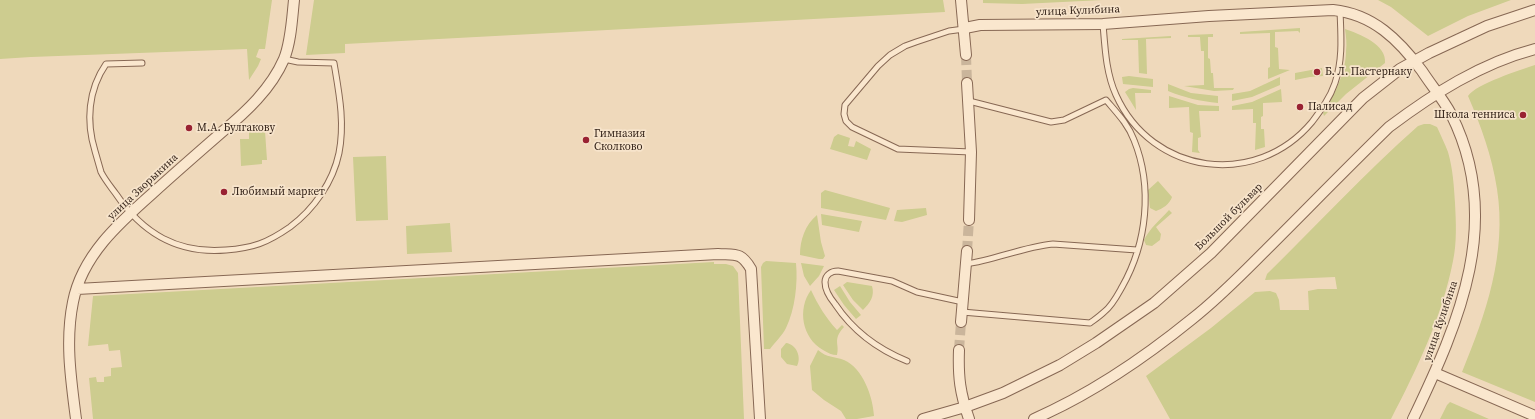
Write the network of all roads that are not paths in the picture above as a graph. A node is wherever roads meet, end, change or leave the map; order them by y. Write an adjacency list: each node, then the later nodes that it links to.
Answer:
1 (294, 0): 9 (street, улица Зворыкина)
2 (961, 0): 6 (street)
3 (1535, 10): 10 (street, Большой бульвар)
4 (1340, 11): 5 (street, улица Кулибина); 5 (lane); 10 (street, улица Кулибина)
5 (1104, 24): 6 (street, улица Кулибина)
6 (965, 28): 8 (street); 15 (lane)
7 (1535, 49): 13 (street)
8 (966, 55)
9 (284, 59): 16 (street, улица Зворыкина); 16 (lane)
10 (1414, 60): 13 (street, улица Кулибина); 26 (street, Большой бульвар)
11 (142, 63): 16 (lane)
12 (968, 83): 14 (street)
13 (1437, 93): 25 (street, улица Кулибина); 32 (street)
14 (969, 102): 15 (street); 18 (lane)
15 (971, 152): 17 (street)
16 (130, 213): 21 (street, улица Зворыкина)
17 (970, 220)
18 (1137, 250): 20 (lane); 22 (lane)
19 (967, 251): 20 (street)
20 (966, 264): 22 (street)
21 (77, 288): 28 (street, улица Зворыкина); 29 (street)
22 (962, 312): 24 (lane)
23 (959, 350): 26 (street)
24 (907, 361)
25 (1435, 373): 27 (street); 33 (street, улица Кулибина)
26 (965, 407): 30 (street, Большой бульвар); 31 (street)
27 (1535, 416)
28 (76, 419)
29 (760, 419)
30 (923, 419)
31 (969, 419)
32 (1034, 419)
33 (1413, 419)

